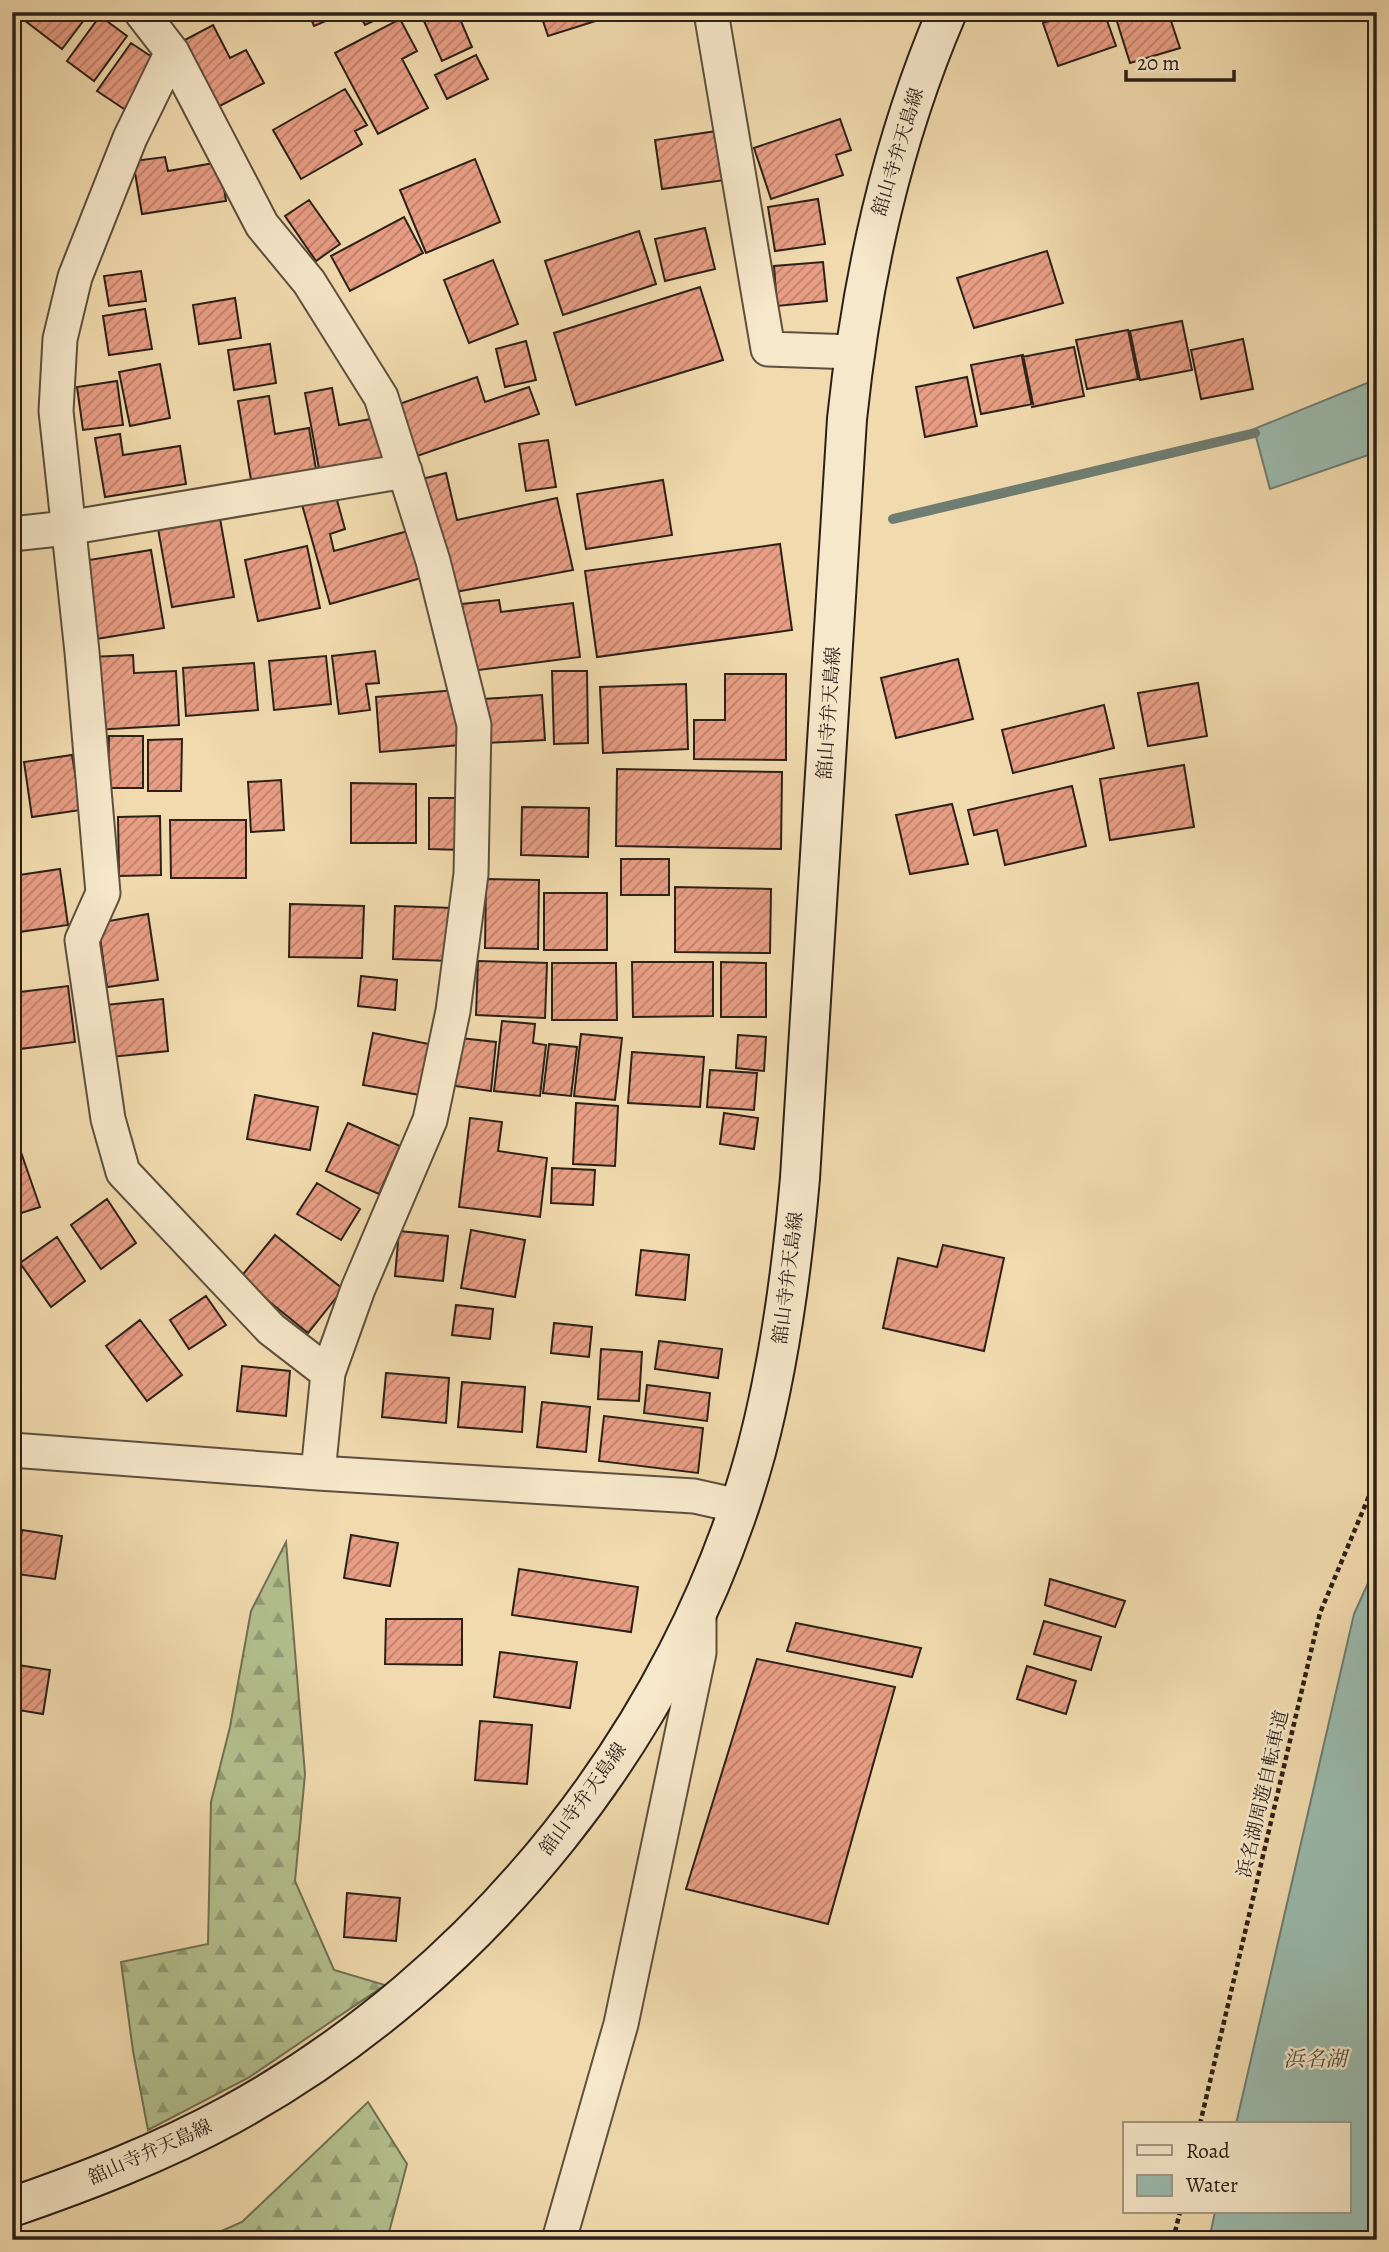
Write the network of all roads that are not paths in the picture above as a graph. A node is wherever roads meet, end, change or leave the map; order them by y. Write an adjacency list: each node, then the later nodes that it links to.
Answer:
1 (141, 12): 4 (street)
2 (711, 12): 5 (street)
3 (947, 12): 5 (main road, 舘山寺弁天島線)
4 (172, 52): 6 (street); 7 (street)
5 (854, 352): 12 (main road, 舘山寺弁天島線)
6 (405, 471): 7 (street); 9 (street)
7 (67, 528): 8 (street); 9 (street)
8 (12, 534)
9 (328, 1373): 11 (street)
10 (12, 1450): 11 (street)
11 (318, 1473): 12 (street)
12 (739, 1506): 13 (main road, 舘山寺弁天島線)
13 (699, 1606): 14 (main road, 舘山寺弁天島線); 15 (street)
14 (12, 2207)
15 (559, 2240)

